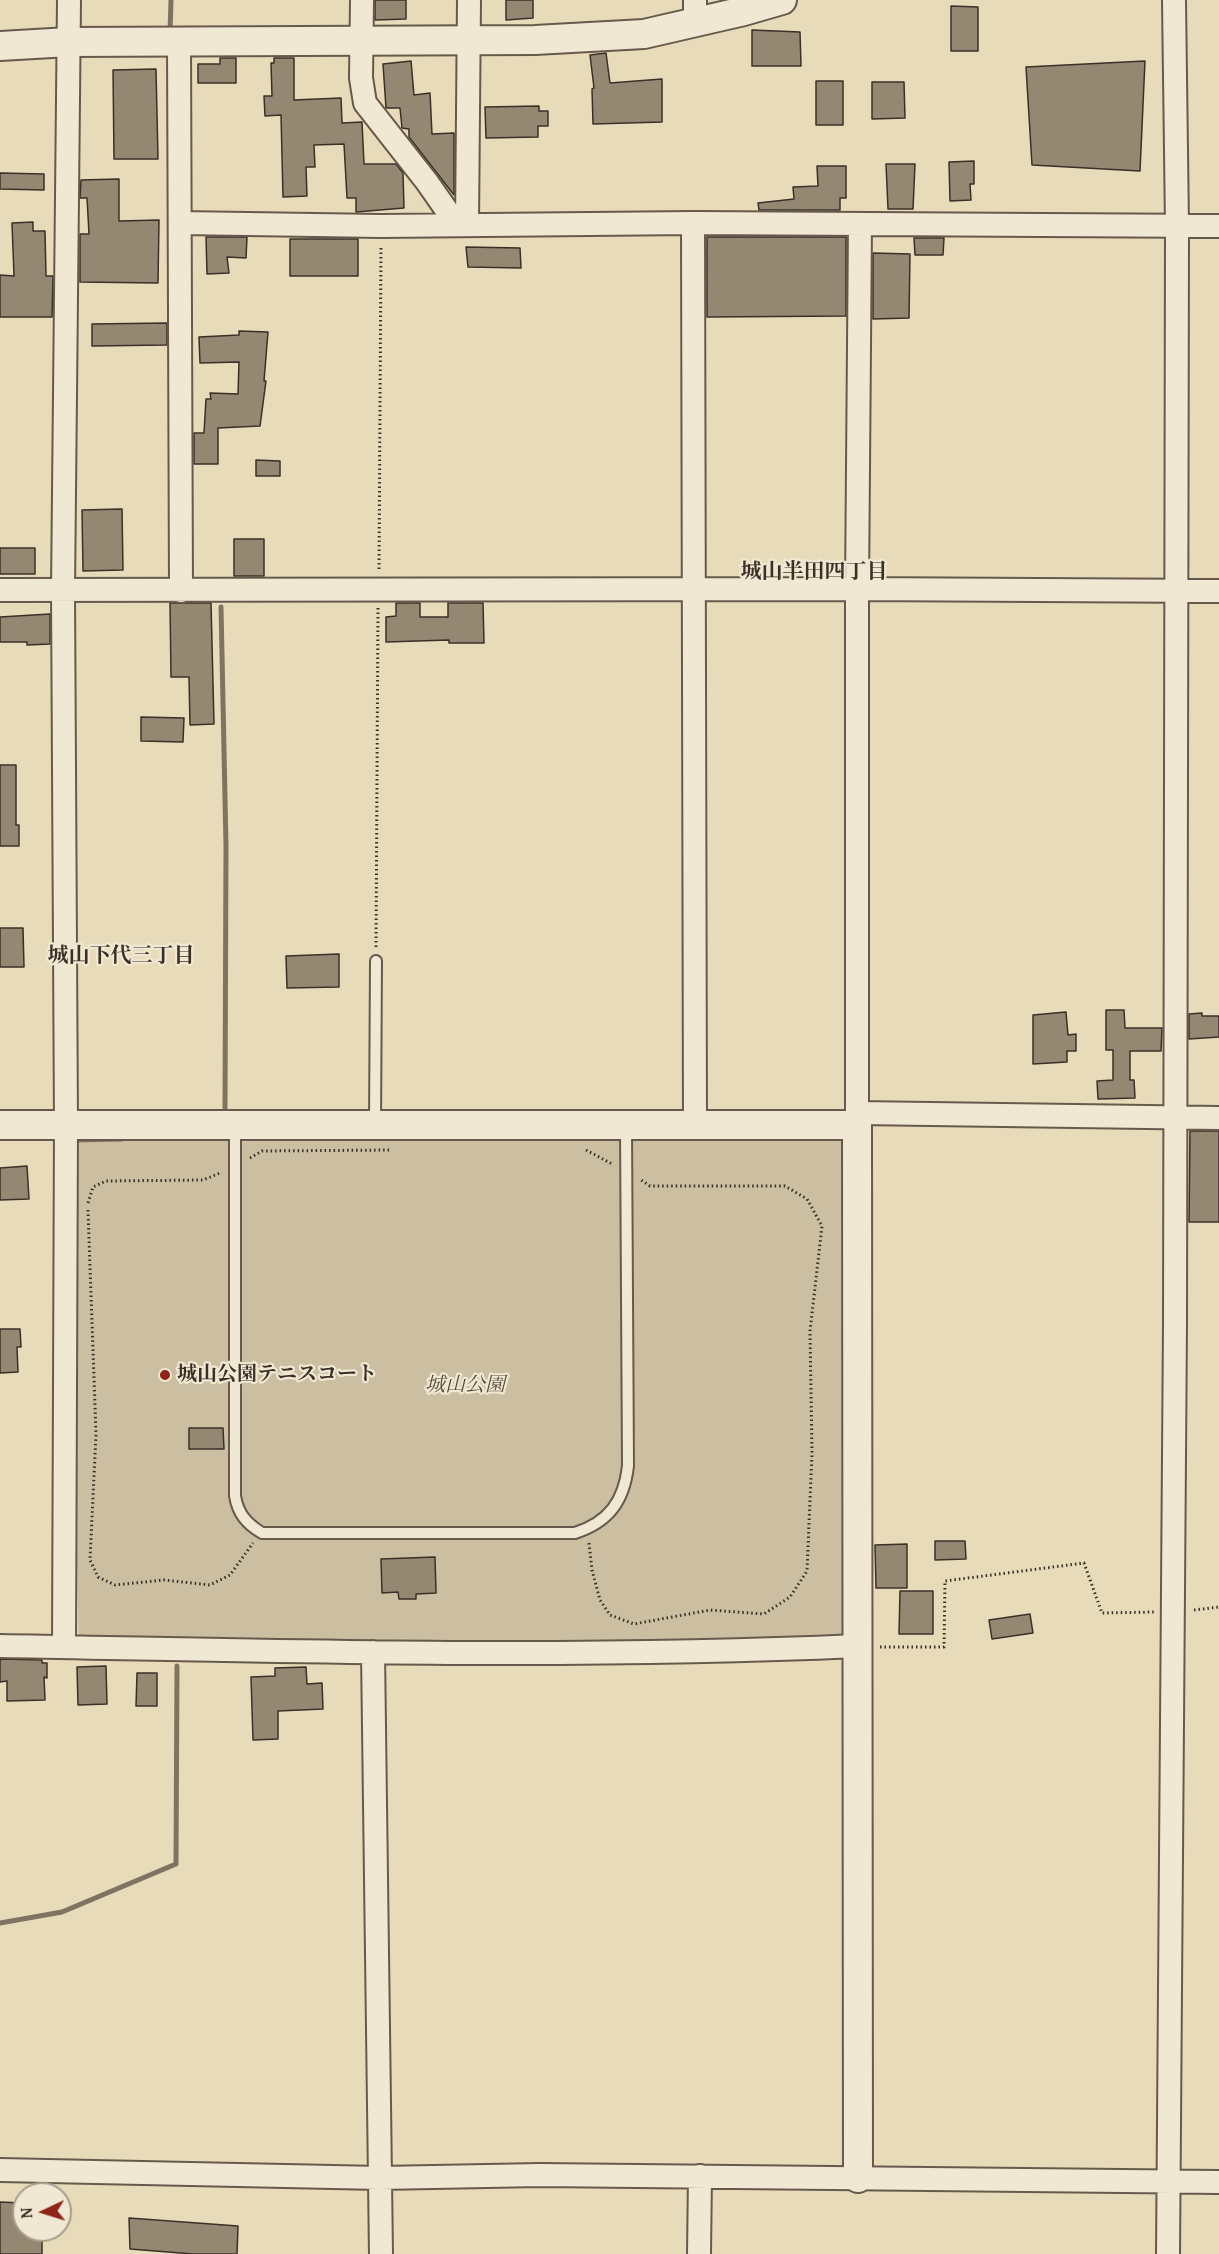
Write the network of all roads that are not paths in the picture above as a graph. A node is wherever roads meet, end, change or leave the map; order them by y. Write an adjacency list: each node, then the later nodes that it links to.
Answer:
1 (69, 0): 10 (street)
2 (362, 0): 8 (street)
3 (469, 0): 7 (street)
4 (782, 0): 6 (street)
5 (1174, 0): 17 (street)
6 (695, 12): 7 (street)
7 (470, 39): 8 (street); 15 (street)
8 (361, 40): 9 (street); 15 (street)
9 (178, 41): 10 (street); 12 (street)
10 (69, 42): 11 (street); 21 (street)
11 (0, 46)
12 (180, 223): 15 (street); 22 (street)
13 (693, 223): 14 (street); 15 (street); 18 (street)
14 (860, 224): 17 (street); 19 (street)
15 (462, 225)
16 (1219, 226): 17 (street)
17 (1177, 227): 23 (street)
18 (695, 589): 19 (street); 22 (street); 34 (street)
19 (857, 589): 23 (street); 28 (street)
20 (0, 590): 21 (street)
21 (63, 591): 22 (street); 29 (street)
22 (182, 591)
23 (1176, 591): 24 (street); 26 (street)
24 (1219, 591)
25 (376, 961): 32 (lane)
26 (1175, 1118): 27 (street); 28 (street); 43 (street)
27 (1219, 1118)
28 (857, 1119): 34 (street); 36 (street)
29 (66, 1124): 30 (street); 31 (street); 37 (street)
30 (0, 1125)
31 (234, 1125): 32 (street); 33 (lane)
32 (375, 1125): 33 (street)
33 (626, 1125): 34 (street)
34 (695, 1125)
35 (0, 1646): 37 (street)
36 (858, 1646): 38 (street); 42 (street)
37 (64, 1647): 38 (street)
38 (373, 1652): 41 (street)
39 (0, 2170): 41 (street)
40 (700, 2176): 41 (street); 42 (street); 46 (street)
41 (381, 2178): 45 (street)
42 (858, 2178): 43 (street)
43 (1168, 2181): 44 (street); 47 (street)
44 (1219, 2182)
45 (381, 2254)
46 (699, 2254)
47 (1168, 2254)

